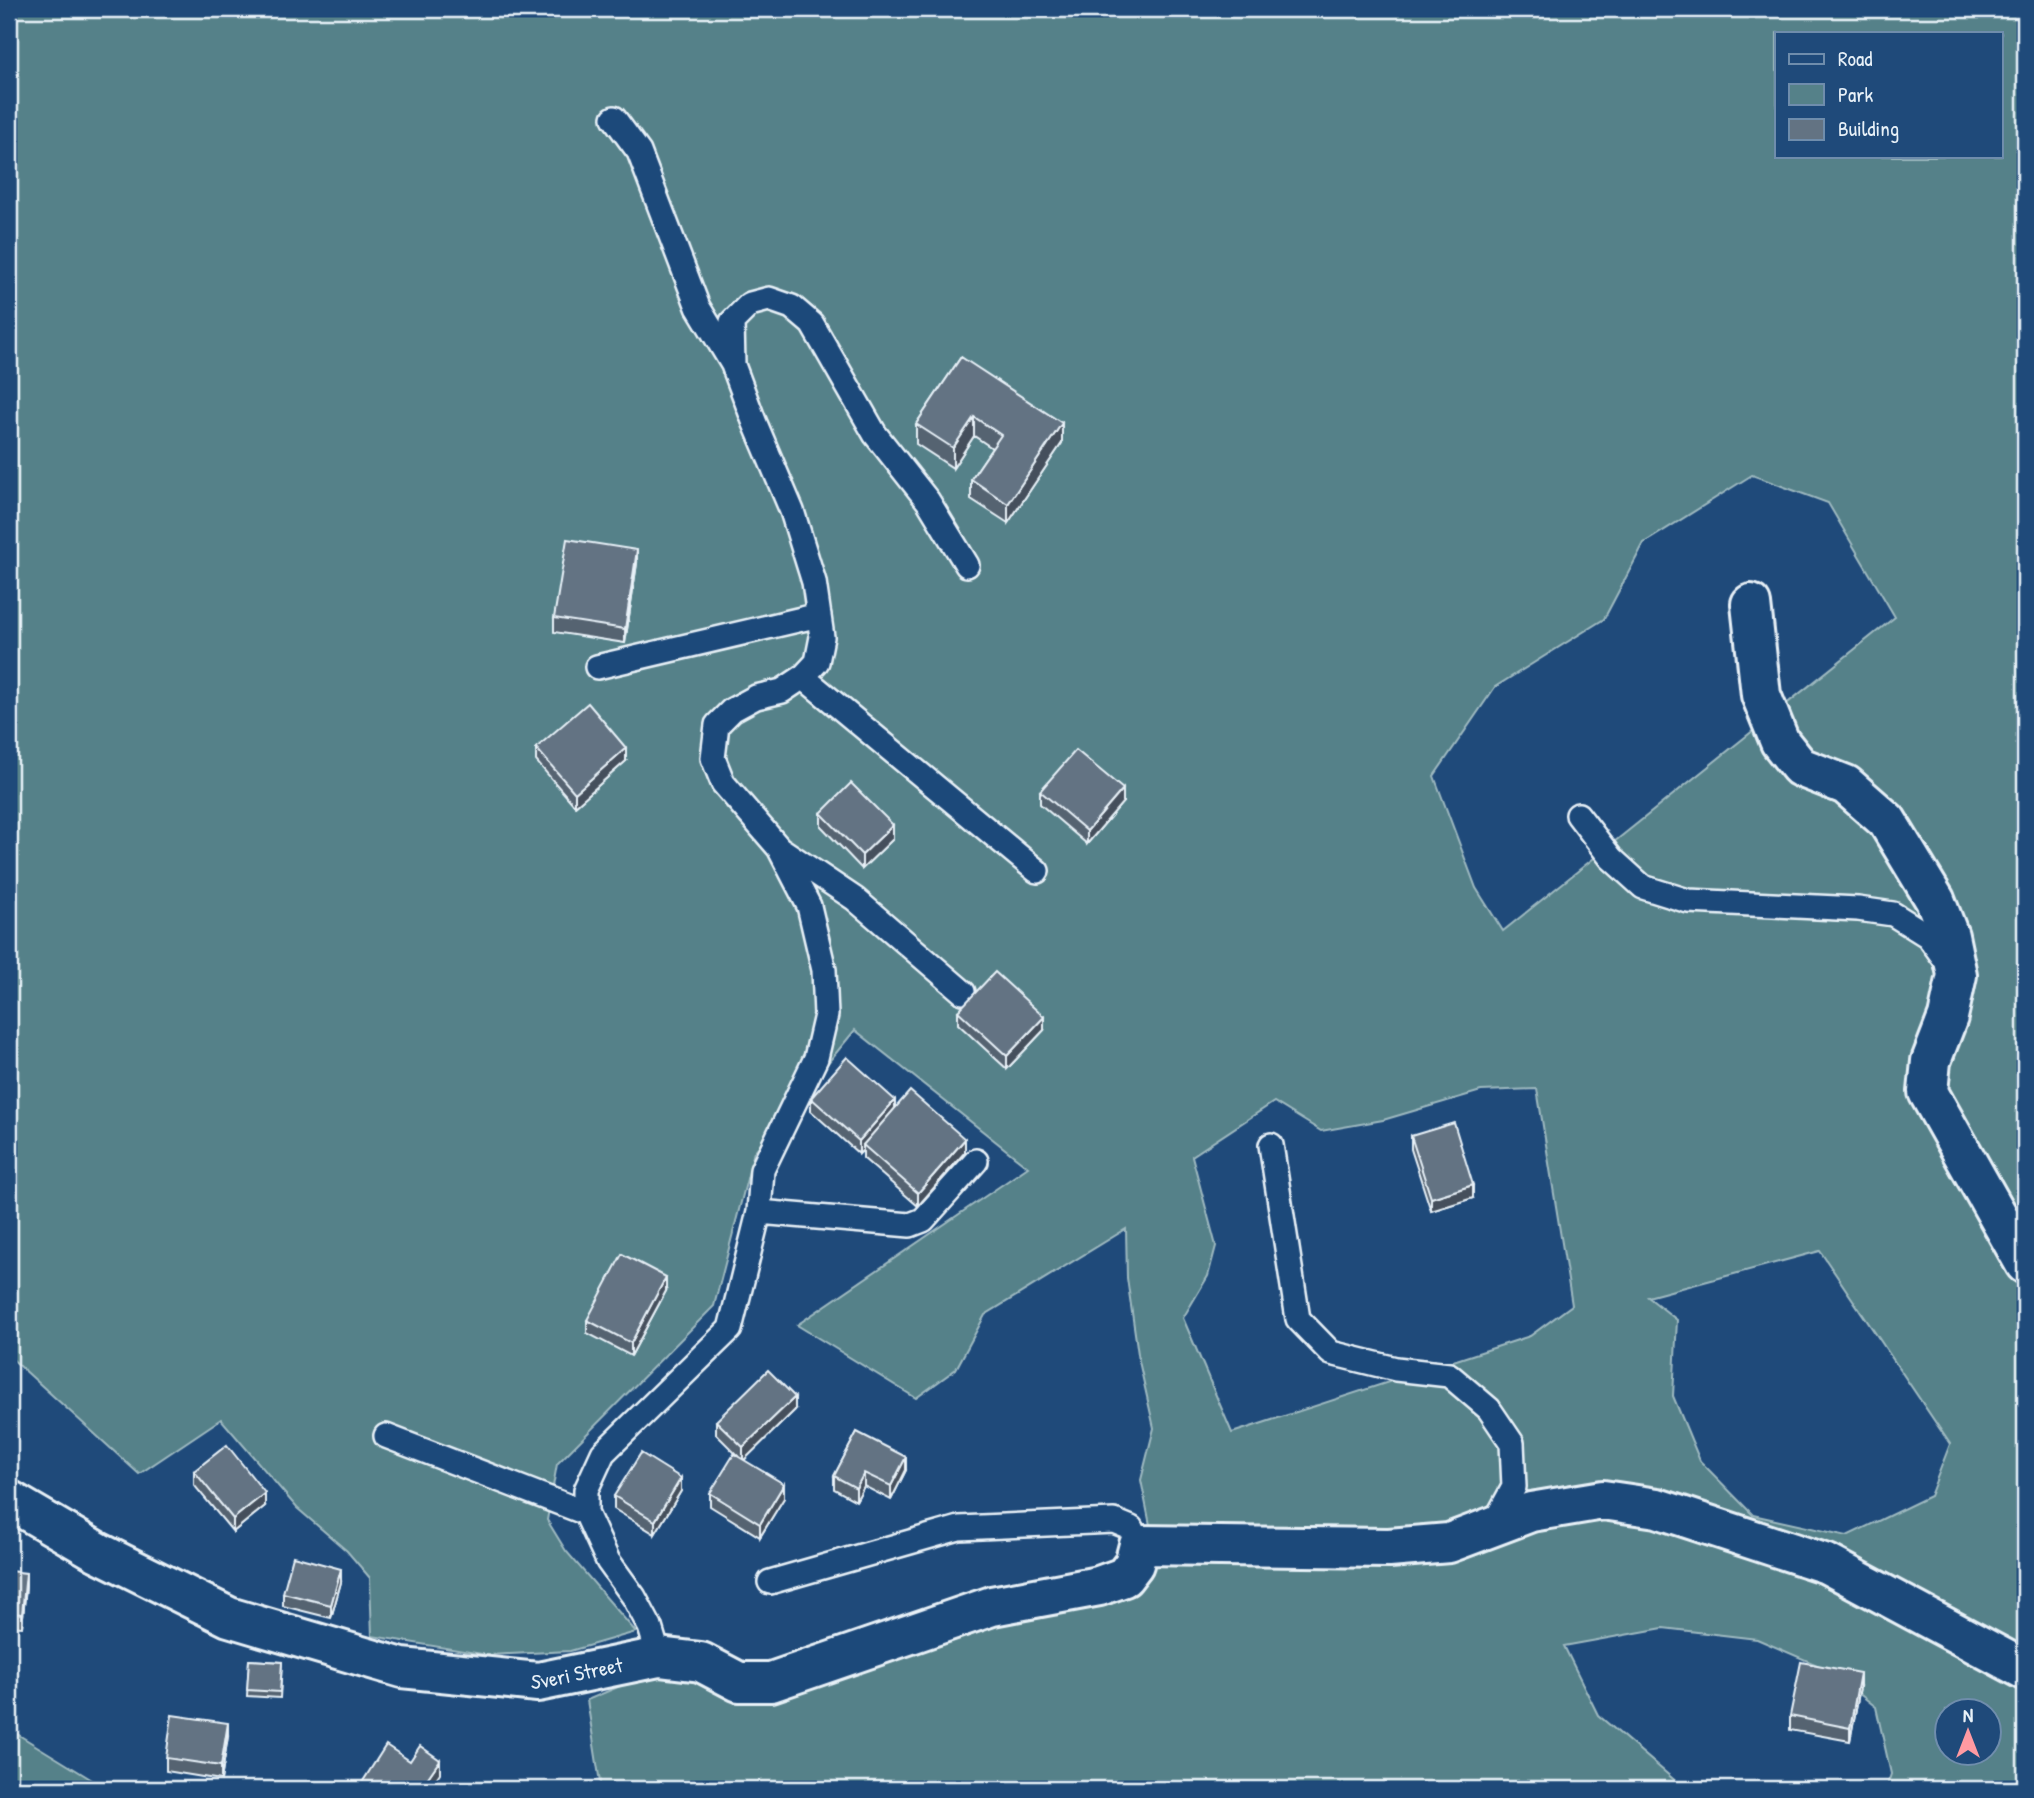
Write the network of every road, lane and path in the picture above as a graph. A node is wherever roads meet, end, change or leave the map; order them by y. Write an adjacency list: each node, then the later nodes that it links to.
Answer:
1 (614, 118): 2 (lane)
2 (733, 365): 3 (lane); 5 (lane)
3 (967, 565)
4 (1751, 604): 11 (street)
5 (819, 615): 6 (lane); 7 (lane)
6 (597, 667)
7 (803, 677): 9 (lane); 10 (lane)
8 (1578, 815): 11 (lane)
9 (779, 848): 12 (lane); 15 (lane)
10 (1037, 871)
11 (1956, 975): 16 (street)
12 (963, 992)
13 (1271, 1144): 20 (lane)
14 (976, 1161): 15 (lane)
15 (760, 1212): 19 (lane)
16 (2025, 1264)
17 (386, 1436): 19 (lane)
18 (9, 1500): 23 (street, Sveri Street)
19 (586, 1513): 23 (lane)
20 (1492, 1527): 21 (street); 24 (street)
21 (1139, 1545): 22 (lane); 23 (street, Sveri Street)
22 (770, 1581)
23 (659, 1657)
24 (2025, 1670)

